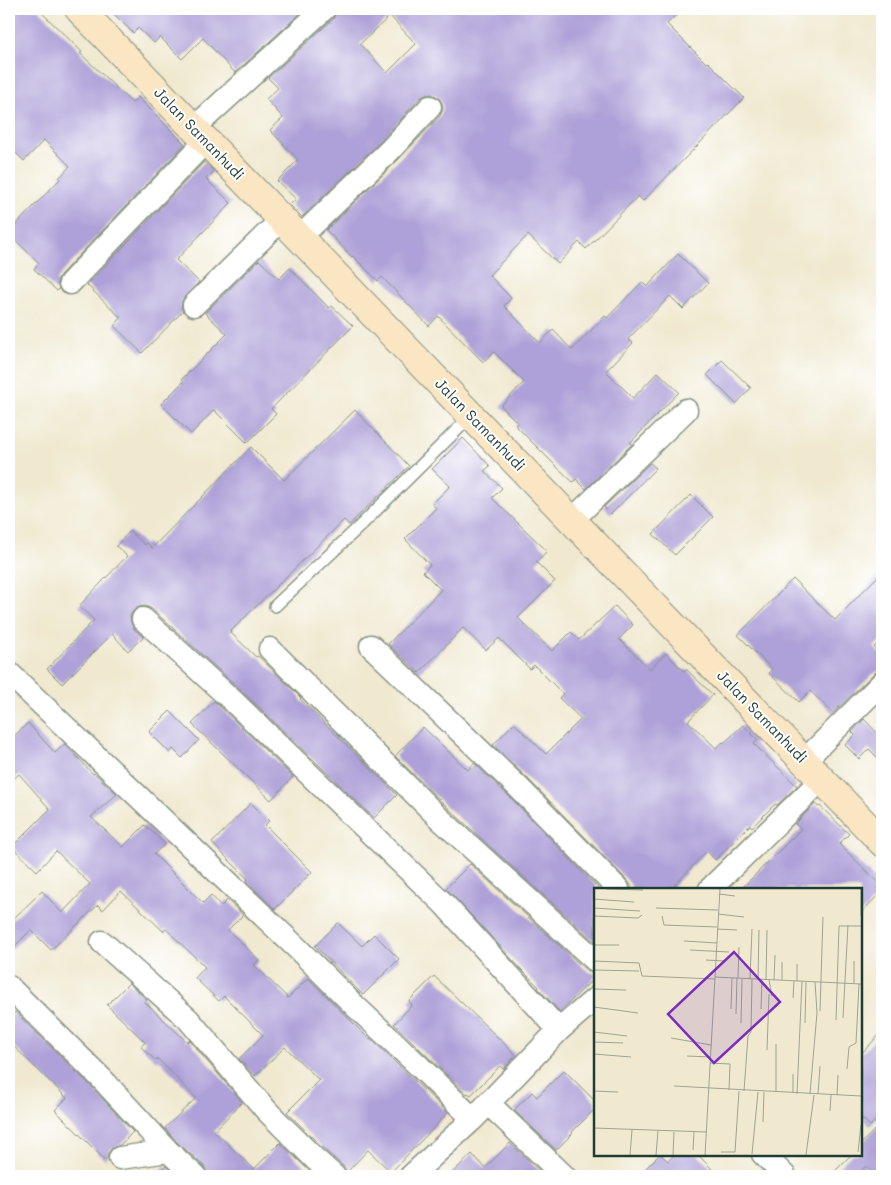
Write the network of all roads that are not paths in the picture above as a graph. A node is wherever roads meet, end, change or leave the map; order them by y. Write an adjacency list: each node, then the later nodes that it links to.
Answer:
1 (324, 9): 4 (street)
2 (86, 11): 4 (street, Jalan Samanhudi)
3 (430, 107): 5 (street)
4 (200, 135): 5 (street, Jalan Samanhudi); 6 (street)
5 (291, 228): 7 (street); 9 (street, Jalan Samanhudi)
6 (70, 283)
7 (194, 305)
8 (686, 410): 10 (street)
9 (472, 416): 10 (street, Jalan Samanhudi); 11 (lane)
10 (572, 520): 17 (street, Jalan Samanhudi)
11 (274, 606)
12 (143, 619): 25 (street)
13 (371, 646): 19 (street)
14 (270, 649): 22 (street)
15 (9, 673): 26 (street)
16 (882, 683): 17 (street)
17 (813, 770): 18 (street, Jalan Samanhudi); 20 (street)
18 (882, 842)
19 (617, 888)
20 (711, 888)
21 (102, 942): 32 (street)
22 (594, 959)
23 (9, 987): 27 (street)
24 (594, 1000): 25 (street)
25 (559, 1030): 26 (street)
26 (481, 1111): 30 (street); 33 (street)
27 (168, 1151): 29 (street); 31 (street)
28 (764, 1155): 34 (street)
29 (120, 1158)
30 (414, 1175)
31 (195, 1176)
32 (334, 1176)
33 (564, 1176)
34 (785, 1176)

